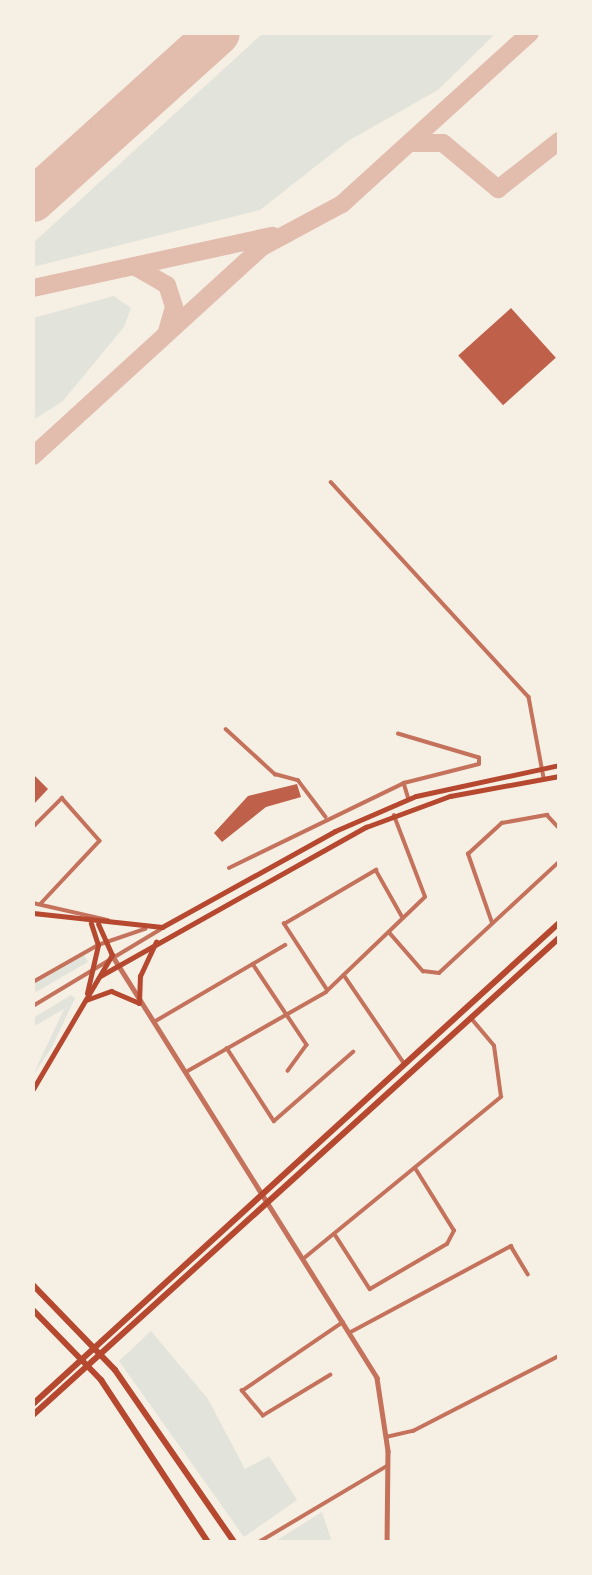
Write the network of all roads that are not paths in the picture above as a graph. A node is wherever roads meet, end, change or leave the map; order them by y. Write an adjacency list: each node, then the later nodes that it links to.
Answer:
1 (331, 482): 5 (street)
2 (226, 729): 11 (street)
3 (398, 734): 8 (street)
4 (559, 765): 5 (main road)
5 (542, 768): 7 (street); 9 (main road)
6 (559, 776): 7 (main road)
7 (544, 778): 10 (main road)
8 (404, 783): 9 (street); 11 (street)
9 (410, 801): 24 (main road)
10 (394, 816): 19 (street); 28 (main road)
11 (327, 817): 15 (street)
12 (33, 827): 17 (street)
13 (559, 828): 21 (street)
14 (559, 862): 21 (street)
15 (229, 868)
16 (33, 903): 17 (street)
17 (42, 903): 23 (street)
18 (33, 913): 20 (main road)
19 (403, 918): 26 (street); 39 (street)
20 (95, 923): 23 (main road); 29 (main road); 30 (main road)
21 (493, 923): 26 (street)
22 (559, 923): 48 (highway)
23 (119, 927): 25 (main road)
24 (162, 928): 25 (main road); 32 (street)
25 (145, 929): 29 (street)
26 (389, 932): 36 (street)
27 (559, 938): 44 (highway)
28 (156, 941): 33 (main road); 41 (main road)
29 (105, 942): 30 (street); 32 (main road)
30 (98, 945): 35 (main road); 38 (street)
31 (285, 945): 34 (street)
32 (112, 955): 33 (street); 35 (street); 37 (main road)
33 (117, 964): 37 (main road); 41 (street)
34 (253, 964): 43 (street); 45 (street)
35 (95, 967): 40 (main road); 42 (street)
36 (344, 975): 39 (street); 48 (street)
37 (100, 976): 40 (main road)
38 (33, 982)
39 (327, 990): 43 (street)
40 (84, 1002): 41 (main road); 51 (main road)
41 (139, 1003): 45 (street)
42 (33, 1006)
43 (288, 1015): 46 (street); 49 (street)
44 (471, 1019): 52 (street); 54 (highway)
45 (152, 1023): 50 (street)
46 (228, 1048): 47 (street); 50 (street)
47 (353, 1052)
48 (405, 1065): 53 (highway)
49 (288, 1071)
50 (184, 1073): 53 (street)
51 (33, 1089)
52 (416, 1170): 55 (street); 55 (street)
53 (263, 1196): 54 (street); 62 (highway)
54 (269, 1205): 56 (street); 64 (highway)
55 (336, 1236): 56 (street)
56 (302, 1261): 60 (street)
57 (528, 1275): 61 (street)
58 (33, 1285): 62 (highway)
59 (33, 1310): 65 (highway)
60 (343, 1322): 61 (street); 67 (street)
61 (349, 1333): 70 (street)
62 (97, 1349): 64 (highway); 65 (highway)
63 (559, 1356): 70 (street)
64 (103, 1357): 66 (highway); 73 (highway)
65 (83, 1361): 66 (highway); 68 (highway)
66 (90, 1368): 69 (highway); 72 (highway)
67 (331, 1375)
68 (33, 1404)
69 (33, 1415)
70 (386, 1437): 71 (street)
71 (388, 1466): 74 (street); 75 (street)
72 (208, 1542)
73 (233, 1542)
74 (259, 1542)
75 (387, 1542)

